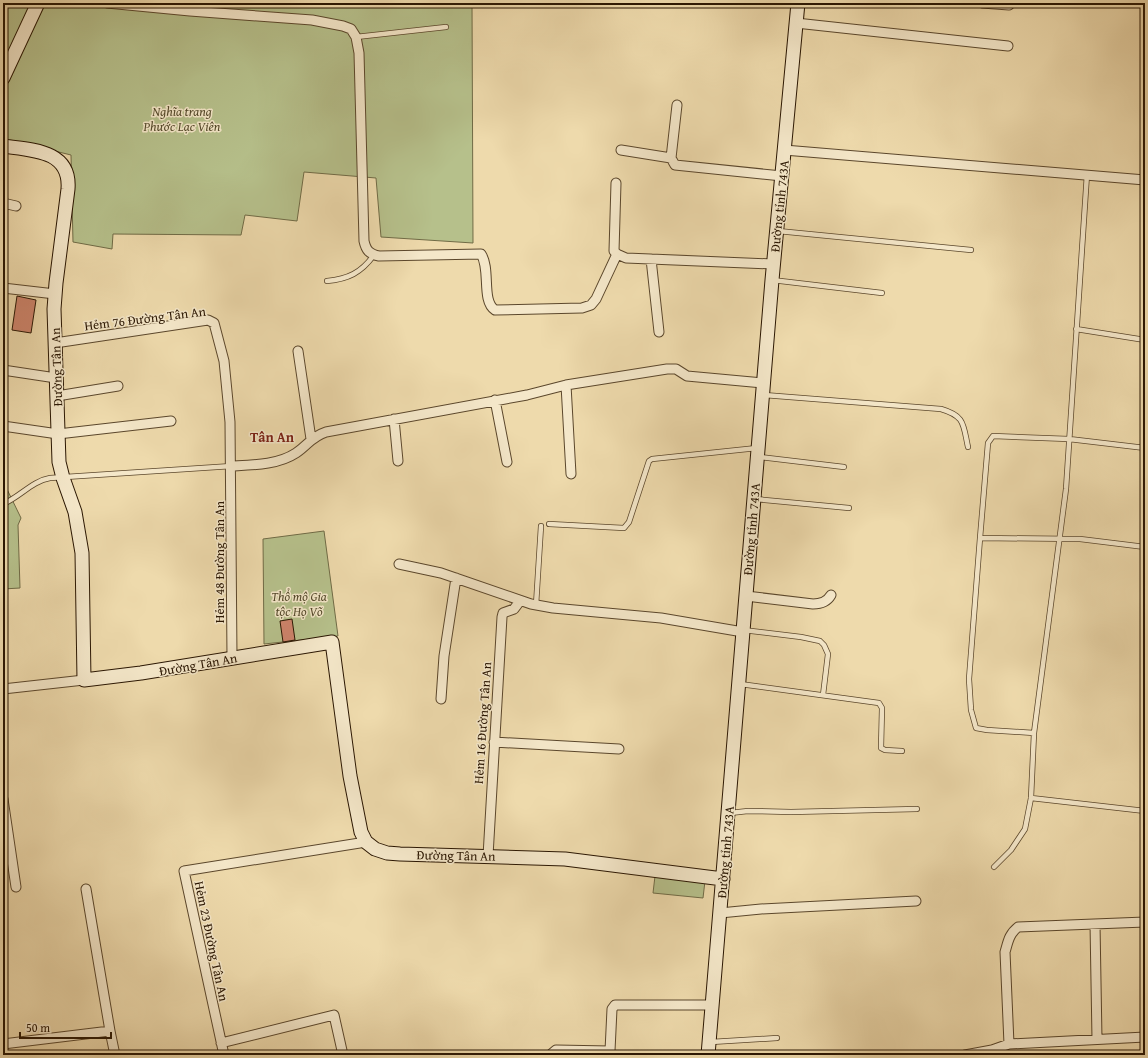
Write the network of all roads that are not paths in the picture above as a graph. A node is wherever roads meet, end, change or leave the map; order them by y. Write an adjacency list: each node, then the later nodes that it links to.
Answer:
1 (38, 3): 10 (street)
2 (107, 3): 8 (street)
3 (798, 3): 6 (street, Đường tỉnh 743A)
4 (982, 3): 5 (street)
5 (1009, 5)
6 (796, 23): 9 (street); 14 (street, Đường tỉnh 743A)
7 (446, 27): 8 (lane)
8 (356, 37): 25 (street)
9 (1008, 46)
10 (3, 78)
11 (677, 105): 15 (street)
12 (3, 146): 32 (street, Đường Tân An)
13 (621, 150): 15 (street)
14 (784, 150): 16 (street); 17 (street, Đường tỉnh 743A)
15 (671, 158): 17 (street)
16 (1087, 174): 18 (street); 33 (lane)
17 (782, 176): 22 (street, Đường tỉnh 743A)
18 (1145, 180)
19 (616, 183): 24 (street)
20 (3, 203): 21 (street)
21 (16, 206)
22 (776, 231): 23 (lane); 27 (street, Đường tỉnh 743A)
23 (972, 250)
24 (617, 254): 25 (street); 26 (street)
25 (374, 255): 29 (lane)
26 (651, 260): 27 (street); 34 (street)
27 (773, 264): 28 (street, Đường tỉnh 743A)
28 (772, 280): 31 (lane); 42 (street, Đường tỉnh 743A)
29 (327, 281)
30 (3, 288): 32 (street)
31 (882, 293)
32 (55, 294): 36 (street, Đường Tân An)
33 (1076, 329): 35 (lane); 50 (lane)
34 (659, 332)
35 (1145, 340)
36 (55, 343): 39 (street, Đường Tân An); 56 (street, Hẻm 76 Đường Tân An)
37 (298, 351): 49 (street)
38 (3, 370): 39 (street)
39 (56, 378): 43 (street, Đường Tân An)
40 (566, 385): 42 (street); 44 (street); 58 (street)
41 (118, 386): 43 (street)
42 (763, 389): 51 (lane); 53 (street, Đường tỉnh 743A)
43 (57, 396): 48 (street, Đường Tân An)
44 (495, 400): 45 (street); 55 (street)
45 (394, 420): 49 (street); 54 (street)
46 (171, 421): 48 (street)
47 (3, 426): 48 (street)
48 (58, 434): 59 (street, Đường Tân An)
49 (311, 439): 56 (street)
50 (1069, 439): 52 (lane); 65 (lane); 66 (lane)
51 (968, 447)
52 (1145, 448)
53 (757, 452): 57 (lane); 60 (street, Đường tỉnh 743A); 63 (lane)
54 (398, 460)
55 (507, 462)
56 (232, 466): 59 (lane); 75 (street, Hẻm 48 Đường Tân An)
57 (844, 467)
58 (571, 474)
59 (62, 478): 61 (lane); 76 (street, Đường Tân An)
60 (754, 499): 62 (lane); 71 (street, Đường tỉnh 743A)
61 (3, 504)
62 (849, 508)
63 (549, 524)
64 (541, 526): 73 (lane)
65 (980, 538): 66 (lane); 81 (lane)
66 (1060, 539): 67 (lane); 81 (lane)
67 (1145, 547)
68 (399, 564): 69 (street)
69 (456, 578): 72 (street); 80 (street)
70 (831, 595): 71 (street)
71 (746, 596): 74 (street, Đường tỉnh 743A)
72 (520, 601): 73 (street); 82 (street, Hẻm 16 Đường Tân An)
73 (536, 605): 74 (street)
74 (743, 631): 77 (street, Đường tỉnh 743A); 79 (lane)
75 (232, 657): 76 (street, Đường Tân An); 90 (street, Đường Tân An)
76 (84, 680): 78 (street)
77 (739, 684): 79 (lane); 89 (street, Đường tỉnh 743A)
78 (3, 689)
79 (823, 695): 84 (lane)
80 (441, 699)
81 (1034, 733): 85 (lane)
82 (494, 742): 83 (street); 91 (street, Hẻm 16 Đường Tân An)
83 (619, 749)
84 (902, 751)
85 (1031, 798): 88 (lane); 92 (lane)
86 (3, 799): 94 (street)
87 (917, 809): 89 (lane)
88 (1145, 811)
89 (728, 813): 93 (street, Đường tỉnh 743A)
90 (366, 842): 91 (street, Đường Tân An); 106 (street, Hẻm 23 Đường Tân An)
91 (488, 856): 93 (street, Đường Tân An)
92 (994, 866)
93 (723, 879): 97 (street, Đường tỉnh 743A)
94 (16, 887)
95 (86, 889): 101 (street)
96 (916, 901): 97 (street)
97 (720, 913): 100 (street, Đường tỉnh 743A)
98 (1145, 922): 99 (street)
99 (1095, 924): 104 (street); 108 (street)
100 (712, 1004): 105 (street, Đường tỉnh 743A); 112 (street)
101 (110, 1031): 107 (street); 109 (street)
102 (1145, 1037): 104 (street)
103 (777, 1038): 105 (lane)
104 (1097, 1039): 108 (street)
105 (709, 1042): 113 (street, Đường tỉnh 743A)
106 (221, 1043): 110 (street, Hẻm 23 Đường Tân An); 111 (street)
107 (3, 1044)
108 (1009, 1044): 114 (street)
109 (115, 1055)
110 (224, 1055)
111 (343, 1055)
112 (550, 1055)
113 (708, 1055)
114 (965, 1055)

